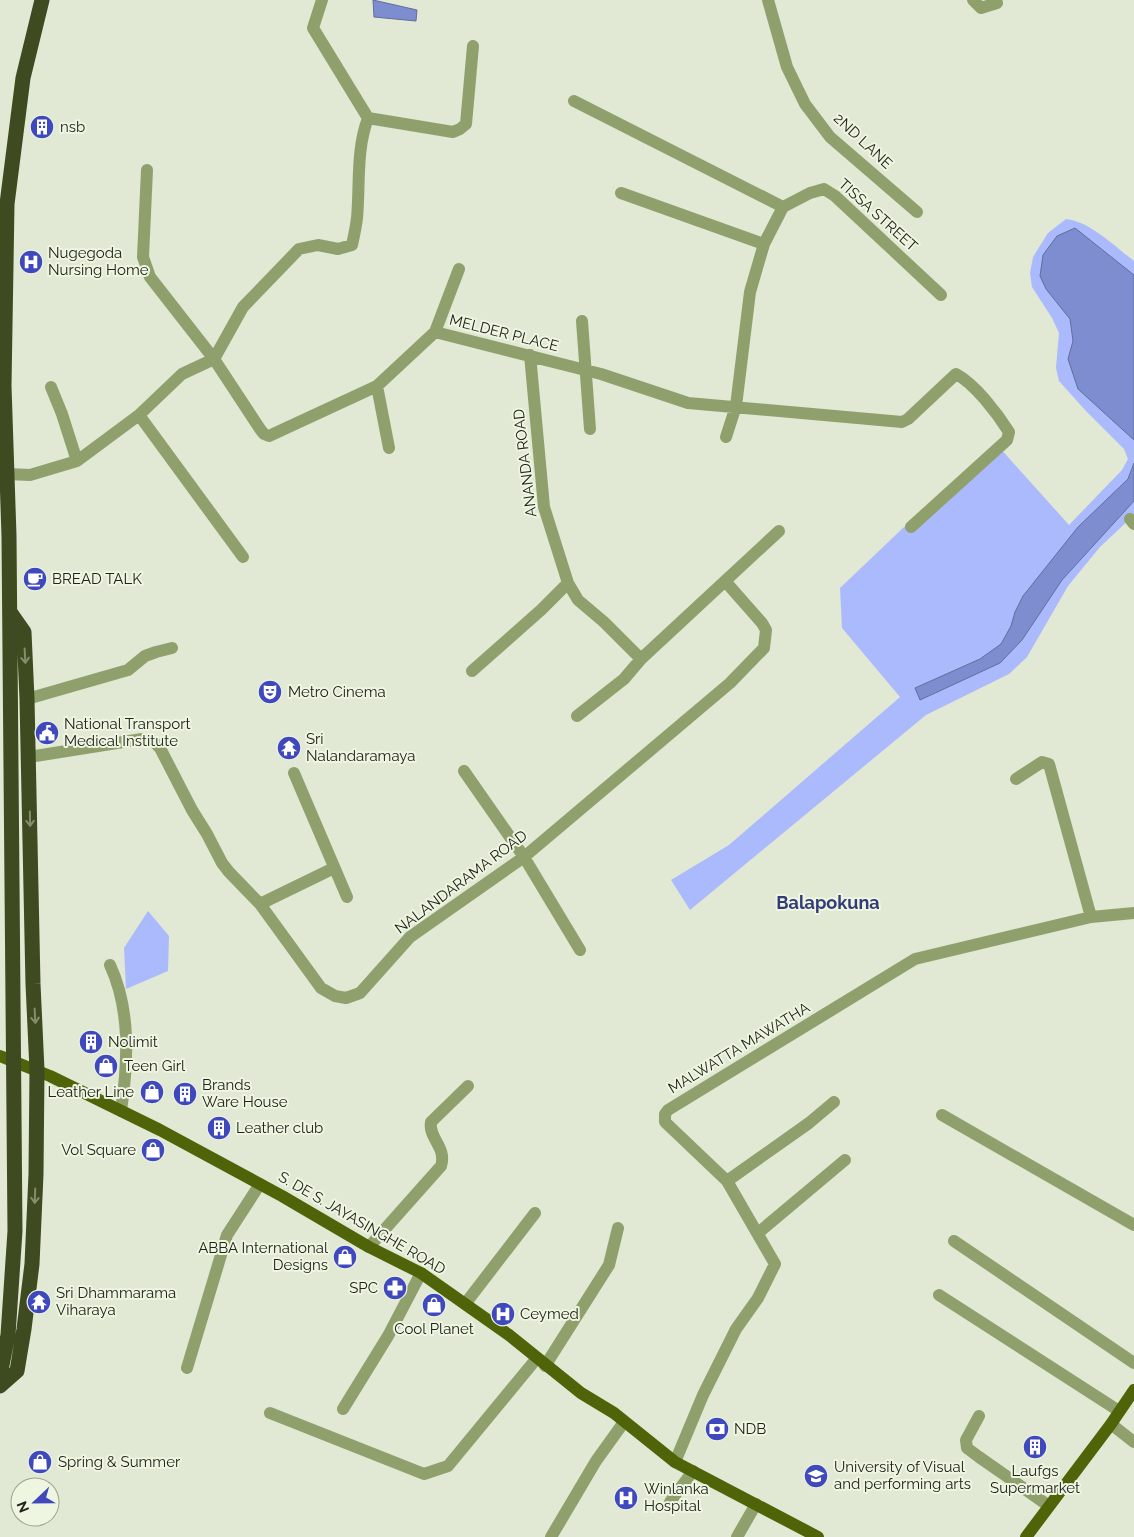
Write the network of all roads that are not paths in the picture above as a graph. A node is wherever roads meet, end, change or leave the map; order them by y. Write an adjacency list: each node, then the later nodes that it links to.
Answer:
1 (42, 0): 23 (highway)
2 (322, 0): 8 (street)
3 (768, 0): 12 (street, 2ND LANE)
4 (973, 0): 5 (street)
5 (997, 3)
6 (473, 46): 8 (street)
7 (574, 101): 11 (street)
8 (368, 118): 19 (street)
9 (147, 170): 19 (street)
10 (621, 193): 13 (street)
11 (783, 207): 13 (street); 15 (street, TISSA STREET)
12 (917, 212)
13 (764, 244): 24 (street)
14 (459, 269): 17 (street)
15 (941, 295)
16 (582, 322): 20 (street)
17 (435, 332): 18 (street, MELDER PLACE); 21 (street, MELDER PLACE)
18 (530, 355): 20 (street, MELDER PLACE); 35 (street, ANANDA ROAD)
19 (214, 359): 21 (street, MELDER PLACE); 25 (street)
20 (586, 371): 24 (street, MELDER PLACE); 26 (street)
21 (377, 386): 28 (street)
22 (51, 387): 29 (street)
23 (2, 392): 30 (highway)
24 (736, 406): 27 (street); 31 (street, MELDER PLACE)
25 (139, 415): 29 (street); 33 (street)
26 (590, 430)
27 (726, 437)
28 (389, 448)
29 (77, 461): 30 (street)
30 (4, 474): 36 (highway)
31 (911, 527)
32 (779, 531): 34 (street)
33 (243, 557)
34 (725, 580): 39 (street); 47 (street, NALANDARAMA ROAD)
35 (568, 583): 39 (street, ANANDA ROAD); 40 (street)
36 (10, 612): 37 (highway); 41 (highway, one-way to 41); 80 (highway)
37 (0, 646)
38 (172, 648): 41 (street)
39 (641, 659): 42 (street)
40 (472, 671)
41 (27, 699): 43 (highway)
42 (577, 716)
43 (29, 757): 50 (street, NALANDARAMA ROAD); 55 (highway, one-way to 55)
44 (464, 771): 47 (street)
45 (294, 773): 48 (street)
46 (1016, 779): 52 (street)
47 (524, 856): 50 (street, NALANDARAMA ROAD); 53 (street)
48 (334, 868): 49 (street); 50 (street)
49 (347, 897)
50 (260, 904)
51 (1134, 913): 52 (street, MALWATTA MAWATHA)
52 (1091, 917): 66 (street, MALWATTA MAWATHA)
53 (580, 950)
54 (110, 965): 61 (street)
55 (33, 984): 56 (highway); 58 (highway, one-way to 58)
56 (0, 986)
57 (0, 1056): 58 (main road, S. DE S. JAYASINGHE ROAD)
58 (43, 1073): 61 (main road, S. DE S. JAYASINGHE ROAD); 65 (highway)
59 (468, 1086): 73 (street)
60 (834, 1102): 66 (street)
61 (121, 1111): 67 (main road, S. DE S. JAYASINGHE ROAD)
62 (942, 1115): 69 (street)
63 (845, 1160): 71 (street)
64 (0, 1174): 65 (highway)
65 (36, 1174): 81 (highway, one-way to 81)
66 (727, 1181): 71 (street, MALWATTA MAWATHA)
67 (260, 1184): 73 (main road, S. DE S. JAYASINGHE ROAD); 79 (street)
68 (535, 1213): 76 (street)
69 (1134, 1225)
70 (618, 1228): 77 (street)
71 (758, 1233): 90 (street, MALWATTA MAWATHA)
72 (954, 1241): 78 (street)
73 (369, 1247): 74 (main road, S. DE S. JAYASINGHE ROAD)
74 (421, 1273): 76 (main road, S. DE S. JAYASINGHE ROAD); 83 (street)
75 (939, 1294): 84 (street)
76 (465, 1304): 77 (main road, S. DE S. JAYASINGHE ROAD)
77 (541, 1362): 85 (street); 87 (main road, S. DE S. JAYASINGHE ROAD)
78 (1134, 1363)
79 (187, 1368)
80 (0, 1375)
81 (0, 1386)
82 (1134, 1390): 84 (main road)
83 (343, 1409)
84 (1119, 1411): 88 (main road)
85 (270, 1413)
86 (979, 1416): 94 (street)
87 (624, 1422): 90 (main road, S. DE S. JAYASINGHE ROAD); 95 (street)
88 (1111, 1424): 89 (street); 94 (main road)
89 (1134, 1442)
90 (675, 1462): 91 (main road, S. DE S. JAYASINGHE ROAD)
91 (693, 1471): 92 (street); 93 (main road, S. DE S. JAYASINGHE ROAD)
92 (670, 1502)
93 (756, 1504): 96 (street); 97 (main road, S. DE S. JAYASINGHE ROAD)
94 (1049, 1506): 98 (main road)
95 (551, 1537)
96 (737, 1537)
97 (818, 1537)
98 (1026, 1537)

